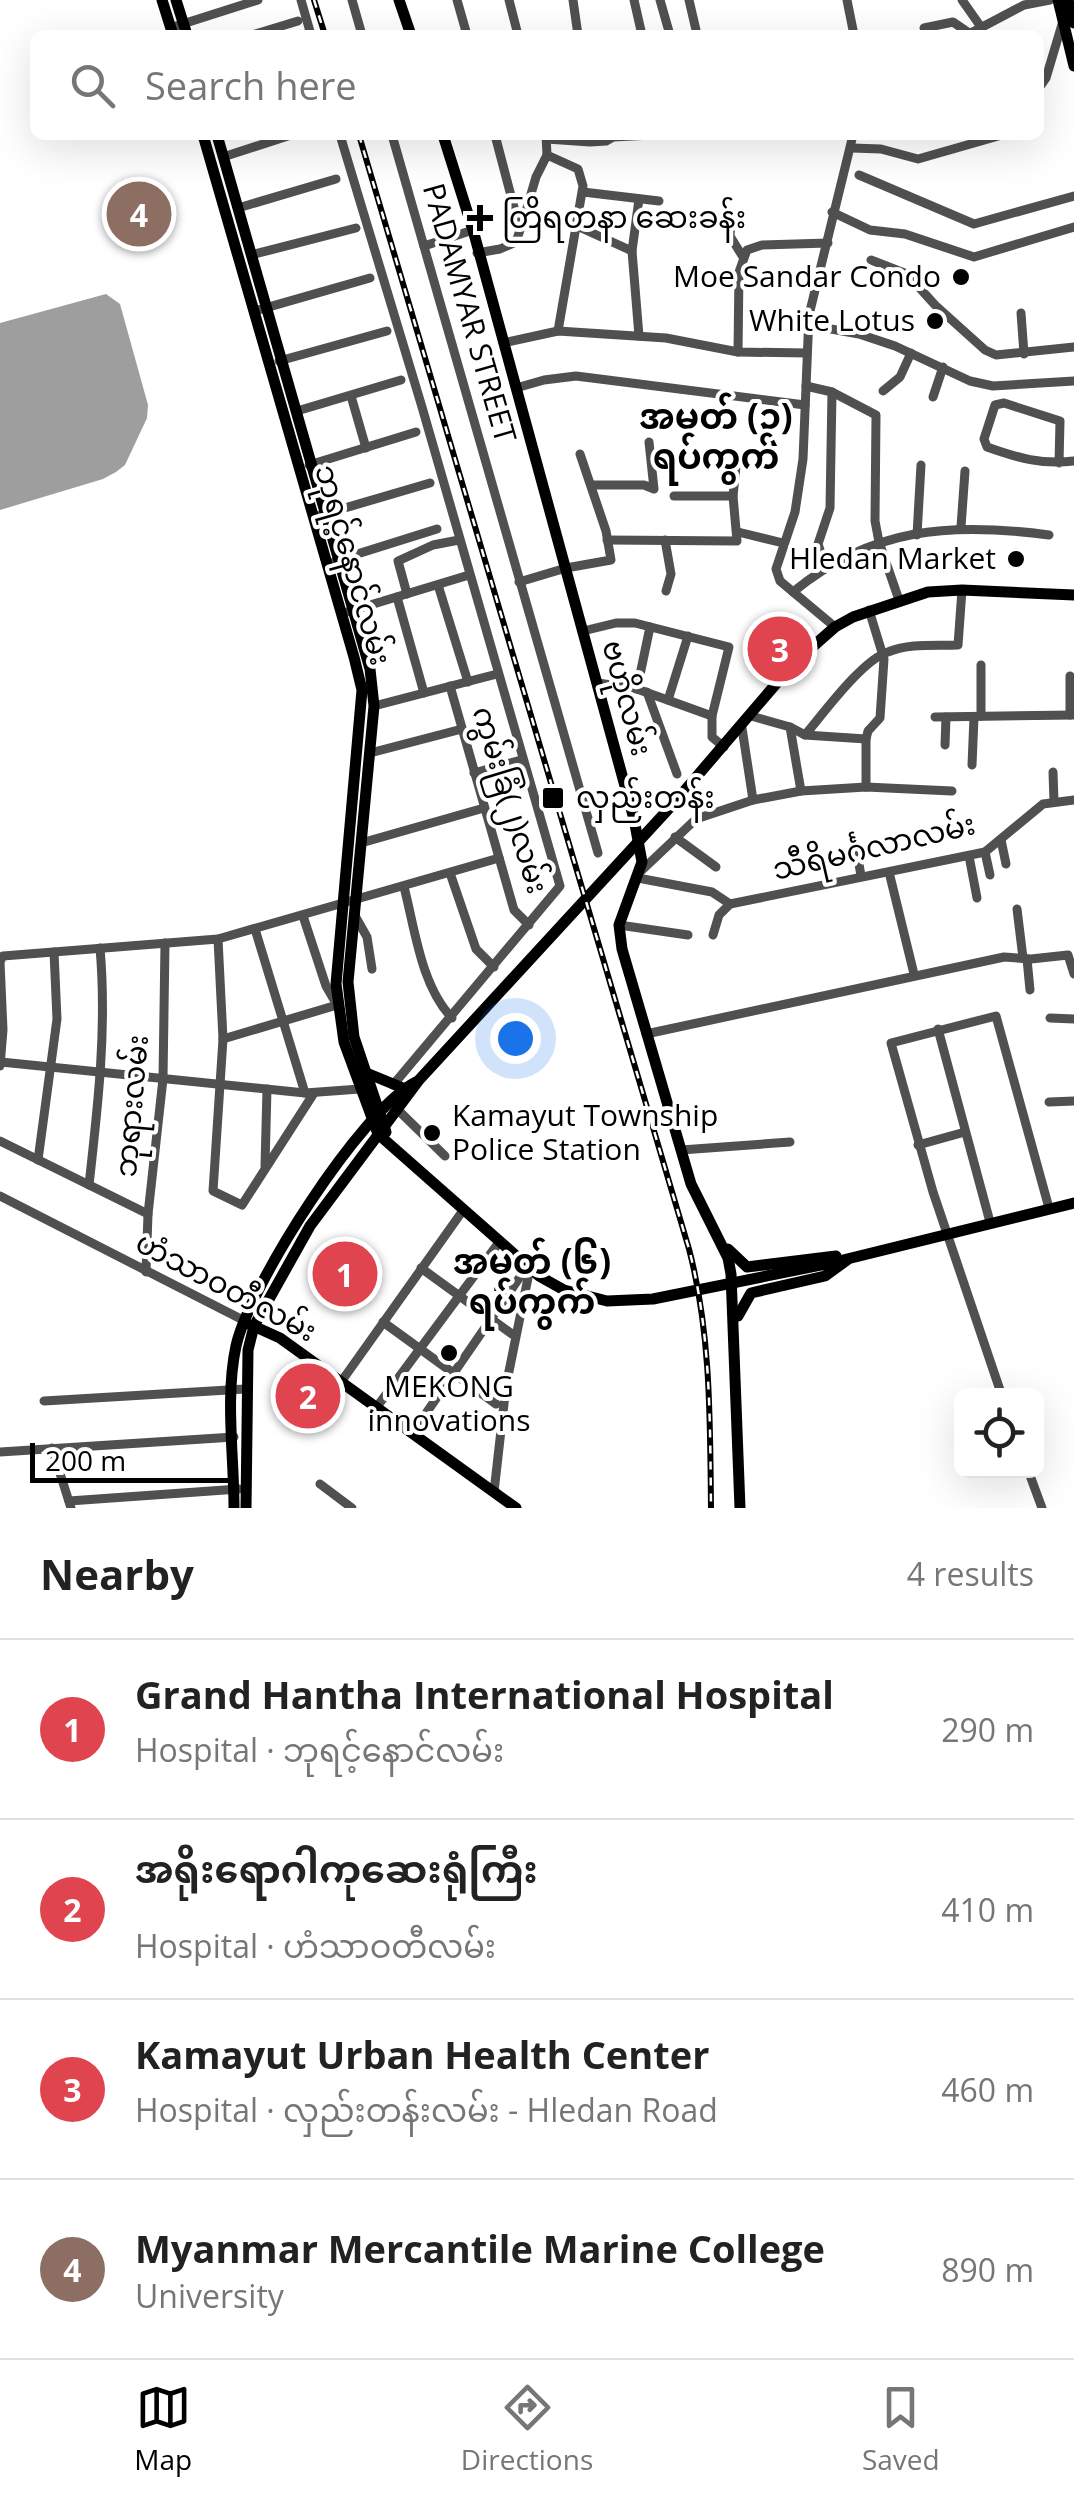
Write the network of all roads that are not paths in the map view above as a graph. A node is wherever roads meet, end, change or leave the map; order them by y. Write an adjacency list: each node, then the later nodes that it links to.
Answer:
1 (162, 0): 21 (main road)
2 (176, 0): 21 (main road)
3 (258, 0): 21 (street)
4 (301, 0): 23 (street)
5 (352, 0): 24 (street)
6 (399, 0): 25 (main road)
7 (457, 0): 26 (street)
8 (509, 0): 27 (street)
9 (573, 0): 28 (street)
10 (634, 0): 29 (street)
11 (660, 0): 30 (street)
12 (689, 0): 31 (street)
13 (848, 0): 32 (street)
14 (962, 0): 34 (street)
15 (1050, 0): 35 (street)
16 (1058, 0): 19 (main road)
17 (1068, 0): 19 (main road)
18 (298, 22): 22 (street)
19 (1068, 22): 36 (main road); 37 (street)
20 (924, 28): 33 (street)
21 (178, 30)
22 (270, 30)
23 (310, 30)
24 (361, 30)
25 (409, 30)
26 (466, 30)
27 (517, 30)
28 (577, 30)
29 (641, 30)
30 (669, 30)
31 (696, 30)
32 (853, 30)
33 (963, 30)
34 (981, 30)
35 (984, 30)
36 (1074, 66)
37 (1044, 81)
38 (204, 140): 75 (main road, ဘုရင့်နောင်လမ်း)
39 (218, 140): 52 (main road, ဘုရင့်နောင်လမ်း)
40 (276, 140): 52 (street)
41 (341, 140): 121 (street)
42 (393, 140): 68 (street, PADAMYAR STREET)
43 (445, 140): 65 (main road, ဗဟိုလမ်း)
44 (496, 140): 66 (street)
45 (546, 140): 51 (street)
46 (572, 140): 47 (street)
47 (607, 140)
48 (853, 140): 50 (street)
49 (984, 140): 50 (street)
50 (852, 148): 60 (street)
51 (547, 156): 55 (street); 66 (street)
52 (223, 157): 59 (main road, ဘုရင့်နောင်လမ်း)
53 (859, 175): 56 (street)
54 (336, 178): 59 (street)
55 (583, 192): 57 (street); 62 (street)
56 (1074, 196)
57 (639, 199): 58 (street); 69 (street)
58 (659, 201)
59 (238, 208): 71 (main road, ဘုရင့်နောင်လမ်း)
60 (832, 212): 63 (street); 67 (street)
61 (731, 221): 72 (street)
62 (577, 226): 69 (street); 80 (street)
63 (1074, 227)
64 (356, 228): 71 (street)
65 (473, 230): 68 (street); 70 (main road, ဗဟိုလမ်း)
66 (520, 230): 70 (street)
67 (828, 242): 72 (street); 78 (street)
68 (424, 246): 130 (street, PADAMYAR STREET)
69 (632, 251): 81 (street)
70 (477, 253): 82 (main road, ဗဟိုလမ်း)
71 (251, 255): 75 (main road, ဘုရင့်နောင်လမ်း)
72 (743, 256): 84 (street)
73 (871, 260): 87 (street)
74 (370, 278): 76 (street)
75 (252, 279): 76 (main road, ဘုရင့်နောင်လမ်း)
76 (261, 309): 88 (main road, ဘုရင့်နောင်လမ်း); 89 (main road, ဘုရင့်နောင်လမ်း)
77 (1022, 313): 87 (street)
78 (808, 325): 85 (street); 86 (street)
79 (387, 331): 88 (street)
80 (558, 331): 81 (street); 82 (street)
81 (640, 336): 84 (street)
82 (503, 343): 94 (main road, ဗဟိုလမ်း)
83 (1074, 347): 87 (street)
84 (738, 352): 86 (street)
85 (911, 353): 90 (street); 95 (street)
86 (806, 354): 93 (street)
87 (1024, 354)
88 (283, 360): 89 (street); 100 (main road, ဘုရင့်နောင်လမ်း)
89 (270, 364): 109 (main road, ဘုရင့်နောင်လမ်း)
90 (943, 367): 92 (street); 98 (street)
91 (401, 380): 96 (street)
92 (1074, 381)
93 (806, 386): 97 (street); 99 (street)
94 (516, 388): 99 (street); 128 (main road, ဗဟိုလမ်း)
95 (883, 392)
96 (351, 396): 100 (street); 103 (street)
97 (832, 397): 124 (street); 127 (street)
98 (933, 397)
99 (805, 405): 125 (street)
100 (296, 410): 109 (main road, ဘုရင့်နောင်လမ်း)
101 (416, 432): 103 (street)
102 (649, 442): 112 (street)
103 (366, 448): 109 (street)
104 (580, 454): 112 (street)
105 (738, 458): 114 (street)
106 (1074, 461): 107 (street)
107 (1059, 462): 107 (street)
108 (921, 465): 119 (street)
109 (306, 466): 115 (main road, ဘုရင့်နောင်လမ်း)
110 (965, 471): 116 (street)
111 (430, 482): 115 (street)
112 (591, 486): 122 (street)
113 (674, 496): 114 (street)
114 (733, 496): 118 (street)
115 (320, 515): 126 (main road, ဘုရင့်နောင်လမ်း)
116 (961, 527): 119 (street); 120 (street)
117 (437, 529): 126 (street)
118 (738, 532): 123 (street); 125 (street)
119 (917, 535): 124 (street)
120 (1049, 536)
121 (459, 540): 129 (street); 136 (street)
122 (607, 540): 123 (street); 128 (street)
123 (665, 540): 133 (street)
124 (879, 542): 127 (street); 137 (street)
125 (783, 543): 134 (street)
126 (333, 562): 139 (main road, ဘုရင့်နောင်လမ်း)
127 (825, 565): 134 (street)
128 (566, 568): 130 (street); 142 (main road, ဗဟိုလမ်း)
129 (469, 575): 131 (street); 146 (street)
130 (519, 582): 184 (street, PADAMYAR STREET)
131 (438, 584): 136 (street); 148 (street)
132 (962, 590): 135 (main road); 137 (main road); 144 (street)
133 (666, 591)
134 (793, 592): 141 (street)
135 (1074, 594)
136 (402, 596): 139 (street); 152 (street)
137 (899, 600): 138 (main road)
138 (870, 610): 141 (main road); 144 (street)
139 (348, 612): 154 (main road, ဘုရင့်နောင်လမ်း); 166 (main road, ဘုရင့်နောင်လမ်း)
140 (650, 627): 142 (street); 143 (street); 151 (street)
141 (835, 628): 157 (main road)
142 (583, 632): 149 (main road, ဗဟိုလမ်း)
143 (688, 636): 153 (street); 156 (street)
144 (883, 652): 162 (street); 163 (street)
145 (981, 666): 158 (street)
146 (497, 674): 148 (street); 167 (street)
147 (1070, 676): 155 (street)
148 (468, 682): 150 (street)
149 (598, 683): 151 (street); 191 (main road, ဗဟိုလမ်း)
150 (450, 686): 152 (street); 161 (street, ကွမ်းခြံ(၂)လမ်း)
151 (642, 690): 153 (street); 171 (street)
152 (424, 693): 154 (street)
153 (668, 700): 156 (street)
154 (374, 706): 166 (main road, ဘုရင့်နောင်လမ်း)
155 (1072, 715): 158 (street)
156 (712, 716): 165 (street)
157 (751, 716): 159 (main road); 160 (street)
158 (978, 716): 164 (street); 168 (street)
159 (742, 728): 165 (main road); 175 (street)
160 (790, 728): 162 (street); 174 (street)
161 (462, 729): 166 (street); 170 (street, ကွမ်းခြံ(၂)လမ်း)
162 (805, 736): 163 (street)
163 (866, 739): 172 (street)
164 (945, 745)
165 (724, 747): 232 (main road)
166 (366, 749): 182 (main road, ဘုရင့်နောင်လမ်း)
167 (521, 760): 170 (street); 202 (street)
168 (972, 765)
169 (1052, 772): 177 (street)
170 (474, 773): 178 (street, ကွမ်းခြံ(၂)လမ်း)
171 (677, 774)
172 (866, 788): 173 (street); 174 (street)
173 (952, 790)
174 (801, 791): 175 (street)
175 (753, 800): 179 (street)
176 (1074, 800): 177 (street, သီရိမင်္ဂလာလမ်း)
177 (1054, 802): 180 (street, သီရိမင်္ဂလာလမ်း)
178 (484, 808): 182 (street); 186 (street, ကွမ်းခြံ(၂)လမ်း)
179 (675, 838): 188 (street); 191 (street)
180 (1001, 840): 183 (street, သီရိမင်္ဂလာလမ်း); 187 (street)
181 (856, 846): 193 (street)
182 (356, 847): 196 (main road, ဘုရင့်နောင်လမ်း); 198 (main road, ဘုရင့်နောင်လမ်း)
183 (985, 852): 185 (street, သီရိမင်္ဂလာလမ်း); 192 (street)
184 (598, 853)
185 (969, 856): 189 (street, သီရိမင်္ဂလာလမ်း); 195 (street)
186 (498, 858): 190 (street); 202 (street, ကွမ်းခြံ(၂)လမ်း)
187 (1006, 864)
188 (716, 867)
189 (890, 872): 193 (street, သီရိမင်္ဂလာလမ်း); 215 (street)
190 (450, 873): 194 (street); 213 (street)
191 (639, 875): 197 (street); 203 (main road, ဗဟိုလမ်း)
192 (990, 875)
193 (861, 876): 197 (street, သီရိမင်္ဂလာလမ်း)
194 (404, 887): 196 (street); 219 (street)
195 (977, 898)
196 (355, 900): 198 (street); 200 (main road, ဘုရင့်နောင်လမ်း)
197 (730, 904): 206 (street)
198 (342, 905): 201 (street); 218 (main road, ဘုရင့်နောင်လမ်း)
199 (1017, 909): 211 (street)
200 (354, 914): 214 (street); 229 (main road, ဘုရင့်နောင်လမ်း)
201 (303, 916): 204 (street); 218 (street)
202 (529, 925): 213 (street)
203 (619, 925): 205 (street); 225 (main road)
204 (255, 929): 207 (street); 222 (street)
205 (688, 935)
206 (712, 936)
207 (218, 939): 208 (street); 226 (street)
208 (165, 943): 209 (street); 231 (street, ဘုရားလမ်း)
209 (100, 948): 210 (street); 230 (street)
210 (54, 952): 216 (street); 228 (street)
211 (1025, 959): 212 (street); 215 (street); 217 (street)
212 (1072, 962)
213 (494, 967): 219 (street)
214 (372, 969)
215 (914, 974): 225 (street)
216 (0, 982): 224 (street)
217 (1030, 990)
218 (337, 1005): 222 (street); 236 (main road, ဘုရင့်နောင်လမ်း)
219 (452, 1018): 234 (street)
220 (1050, 1018): 221 (street)
221 (1074, 1019)
222 (283, 1022): 226 (street); 237 (street)
223 (938, 1029): 243 (street); 246 (street); 254 (street)
224 (2, 1030): 227 (street)
225 (646, 1034): 247 (main road)
226 (223, 1039): 233 (street)
227 (0, 1064): 228 (street)
228 (52, 1068): 230 (street); 249 (street)
229 (364, 1072): 234 (main road); 241 (main road, ဘုရင့်နောင်လမ်း)
230 (102, 1073): 231 (street); 251 (street)
231 (163, 1079): 233 (street); 256 (street, ဘုရားလမ်း)
232 (420, 1080): 234 (main road); 240 (main road)
233 (221, 1084): 235 (street); 250 (street)
234 (398, 1087): 241 (main road)
235 (267, 1089): 237 (street); 250 (street)
236 (360, 1089): 237 (street); 241 (main road, ဘုရင့်နောင်လမ်း)
237 (310, 1093): 250 (street)
238 (1074, 1100): 239 (street)
239 (1049, 1102)
240 (398, 1110): 242 (main road); 248 (street)
241 (375, 1118): 242 (main road, ဘုရင့်နောင်လမ်း); 269 (main road)
242 (381, 1131): 255 (main road, ဘုရင့်နောင်လမ်း); 269 (main road)
243 (965, 1132): 246 (street); 257 (street)
244 (0, 1141): 249 (street)
245 (790, 1142): 247 (street)
246 (918, 1145): 258 (street)
247 (681, 1150): 259 (main road)
248 (445, 1156)
249 (38, 1160): 251 (street)
250 (265, 1167)
251 (90, 1185): 256 (street)
252 (0, 1196): 263 (street, ဟံသာဝတီလမ်း)
253 (1074, 1203): 254 (main road)
254 (1049, 1208): 257 (main road)
255 (464, 1209): 260 (main road, ဘုရင့်နောင်လမ်း); 262 (street)
256 (148, 1214): 263 (street, ဘုရားလမ်း)
257 (990, 1222): 258 (main road)
258 (946, 1233): 261 (main road); 274 (street)
259 (717, 1239): 261 (main road); 268 (main road)
260 (500, 1241): 264 (main road, ဘုရင့်နောင်လမ်း); 265 (street)
261 (850, 1256): 264 (main road, ဘုရင့်နောင်လမ်း); 268 (main road)
262 (421, 1268): 265 (street); 267 (street)
263 (146, 1272): 269 (street, ဟံသာဝတီလမ်း)
264 (530, 1273): 266 (street); 286 (street)
265 (458, 1295): 266 (street); 271 (street)
266 (490, 1318): 270 (street); 272 (street)
267 (383, 1322): 271 (street); 273 (street)
268 (735, 1322): 292 (main road)
269 (249, 1323): 273 (main road, ဟံသာဝတီလမ်း); 275 (main road)
270 (512, 1334)
271 (419, 1350): 272 (street); 278 (street)
272 (452, 1374): 277 (street); 279 (street)
273 (341, 1382): 278 (main road, ဟံသာဝတီလမ်း)
274 (999, 1388)
275 (239, 1389): 276 (street); 280 (main road); 285 (main road)
276 (44, 1401)
277 (496, 1404)
278 (376, 1408): 286 (main road, ဟံသာဝတီလမ်း)
279 (420, 1422)
280 (234, 1437): 281 (street); 285 (main road)
281 (52, 1448): 282 (street); 287 (street)
282 (0, 1452)
283 (1031, 1478): 293 (street)
284 (320, 1484): 290 (street)
285 (240, 1488): 287 (street); 288 (main road); 289 (main road)
286 (494, 1492): 291 (main road, ဟံသာဝတီလမ်း)
287 (70, 1504)
288 (234, 1508)
289 (246, 1508)
290 (352, 1508)
291 (516, 1508)
292 (740, 1508)
293 (1042, 1508)

